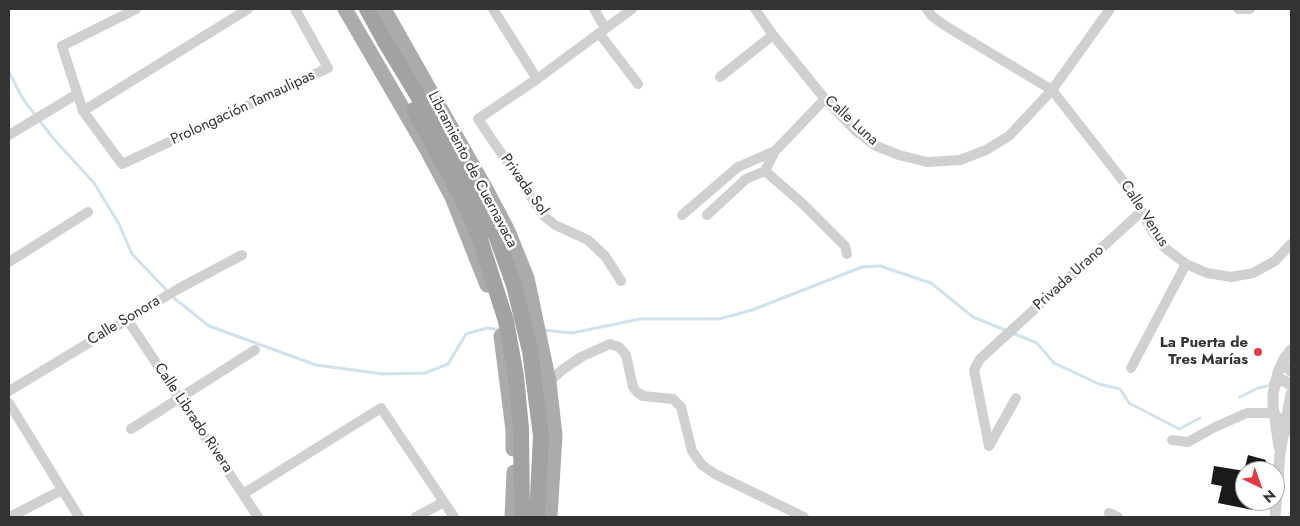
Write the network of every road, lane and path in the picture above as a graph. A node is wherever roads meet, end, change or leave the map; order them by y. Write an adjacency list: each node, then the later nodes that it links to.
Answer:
1 (136, 9): 22 (street)
2 (248, 9): 24 (street)
3 (295, 9): 24 (street, Prolongación Tamaulipas)
4 (345, 9): 40 (main road, Libramiento de Cuernavaca)
5 (355, 9): 40 (highway)
6 (367, 9): 39 (highway)
7 (384, 9): 39 (main road, Libramiento de Cuernavaca)
8 (493, 9): 19 (street)
9 (594, 9): 16 (street)
10 (632, 9): 16 (street)
11 (755, 9): 17 (street, Calle Luna)
12 (926, 9): 21 (street, Calle Venus)
13 (1110, 9): 21 (street)
14 (1238, 9): 15 (street)
15 (1250, 9)
16 (602, 31): 19 (street); 20 (street)
17 (772, 35): 18 (street); 23 (street, Calle Luna)
18 (720, 77)
19 (537, 79): 37 (street, Privada Sol)
20 (638, 84)
21 (1052, 90): 23 (street, Calle Luna); 28 (street, Calle Venus)
22 (77, 94): 24 (street); 25 (street)
23 (825, 99): 26 (street)
24 (83, 111)
25 (9, 135)
26 (775, 151): 27 (street); 30 (street)
27 (765, 172): 31 (street); 33 (street)
28 (1142, 211): 36 (street, Calle Venus); 54 (street, Privada Urano)
29 (88, 212): 35 (street)
30 (682, 215)
31 (707, 215)
32 (1291, 244): 36 (street, Calle Venus)
33 (847, 254)
34 (242, 255): 38 (street, Calle Sonora)
35 (9, 262)
36 (1186, 264): 46 (street)
37 (621, 281)
38 (127, 319): 51 (street, Calle Sonora); 53 (street, Calle Librado Rivera)
39 (529, 319): 44 (highway)
40 (502, 321): 41 (highway)
41 (507, 343): 69 (main road); 70 (highway)
42 (256, 350): 53 (street)
43 (1291, 350): 45 (street)
44 (536, 351): 48 (main road); 71 (highway)
45 (1284, 359): 47 (street); 49 (street)
46 (1131, 368)
47 (1291, 370)
48 (549, 382): 72 (main road); 73 (street)
49 (1274, 385): 50 (street); 56 (street)
50 (1291, 385)
51 (9, 390)
52 (1291, 394): 57 (street)
53 (180, 398): 58 (street); 62 (street, Calle Librado Rivera)
54 (1016, 398)
55 (9, 403): 61 (street)
56 (1274, 413): 57 (street); 59 (street); 60 (street)
57 (1289, 428): 60 (street)
58 (131, 429)
59 (1172, 440)
60 (1280, 453): 74 (street)
61 (62, 490): 64 (street); 65 (street)
62 (243, 494): 63 (street); 66 (street, Calle Librado Rivera)
63 (444, 502): 67 (street); 68 (street)
64 (10, 517)
65 (79, 517)
66 (258, 517)
67 (416, 517)
68 (454, 517)
69 (512, 517)
70 (522, 517)
71 (537, 517)
72 (550, 517)
73 (804, 517)
74 (1275, 517)

